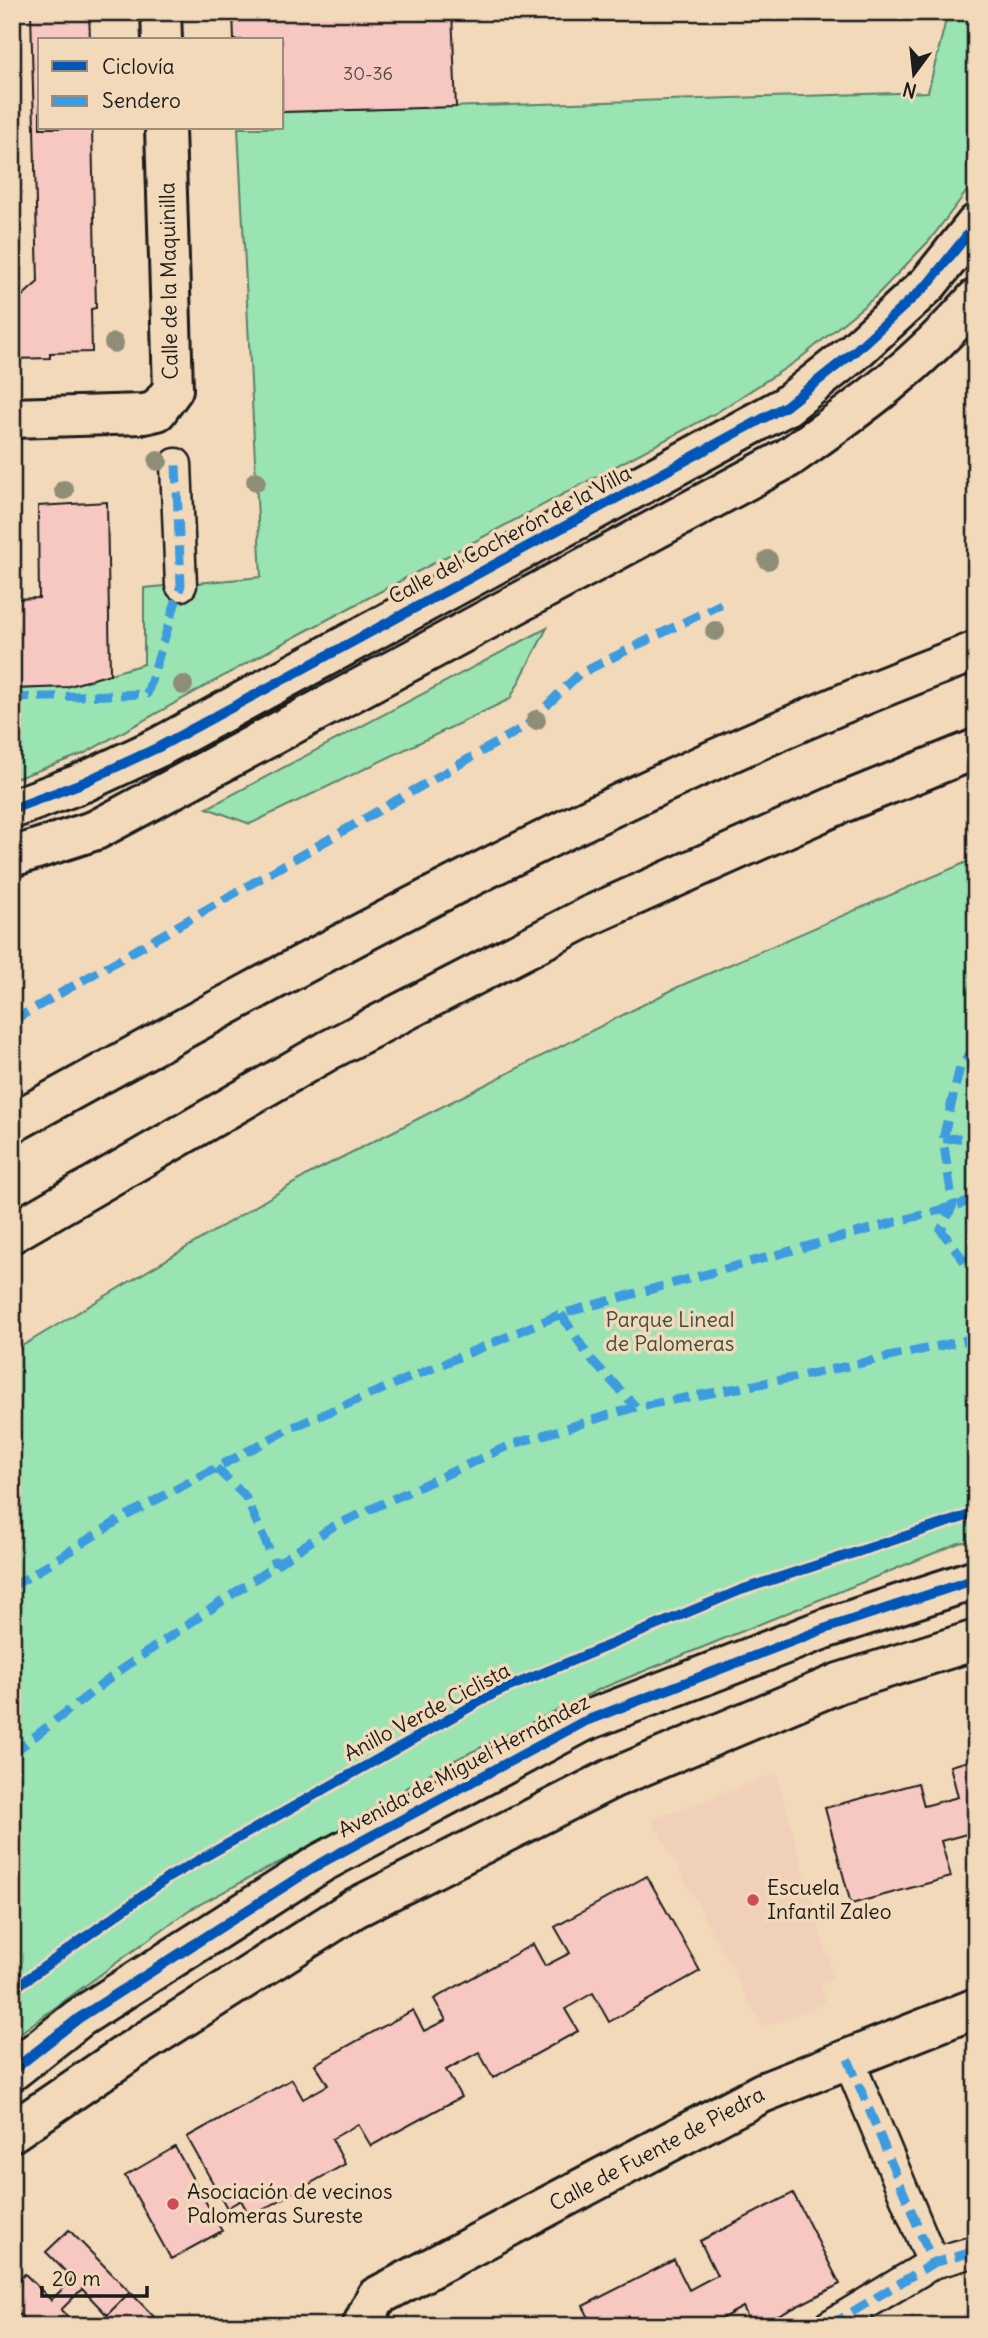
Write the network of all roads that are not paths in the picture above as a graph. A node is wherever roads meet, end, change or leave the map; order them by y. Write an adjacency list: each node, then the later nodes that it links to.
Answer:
1 (161, 12): 2 (main road)
2 (162, 38)
3 (165, 130): 6 (main road, Calle de la Maquinilla)
4 (976, 224): 11 (main road, Calle del Cocherón de la Villa)
5 (976, 299): 12 (main road)
6 (12, 418)
7 (176, 464): 8 (street)
8 (181, 585)
9 (976, 651): 13 (main road)
10 (976, 749): 14 (main road)
11 (12, 809)
12 (12, 857)
13 (12, 1123)
14 (12, 1233)
15 (976, 1579): 19 (main road, Avenida de Miguel Hernández)
16 (976, 1640): 20 (main road)
17 (976, 2008): 18 (main road, Calle de Fuente de Piedra)
18 (848, 2059): 22 (street); 23 (main road, Calle de Fuente de Piedra)
19 (12, 2071)
20 (12, 2132)
21 (976, 2252): 22 (street)
22 (933, 2263): 24 (street)
23 (362, 2326)
24 (829, 2326)

